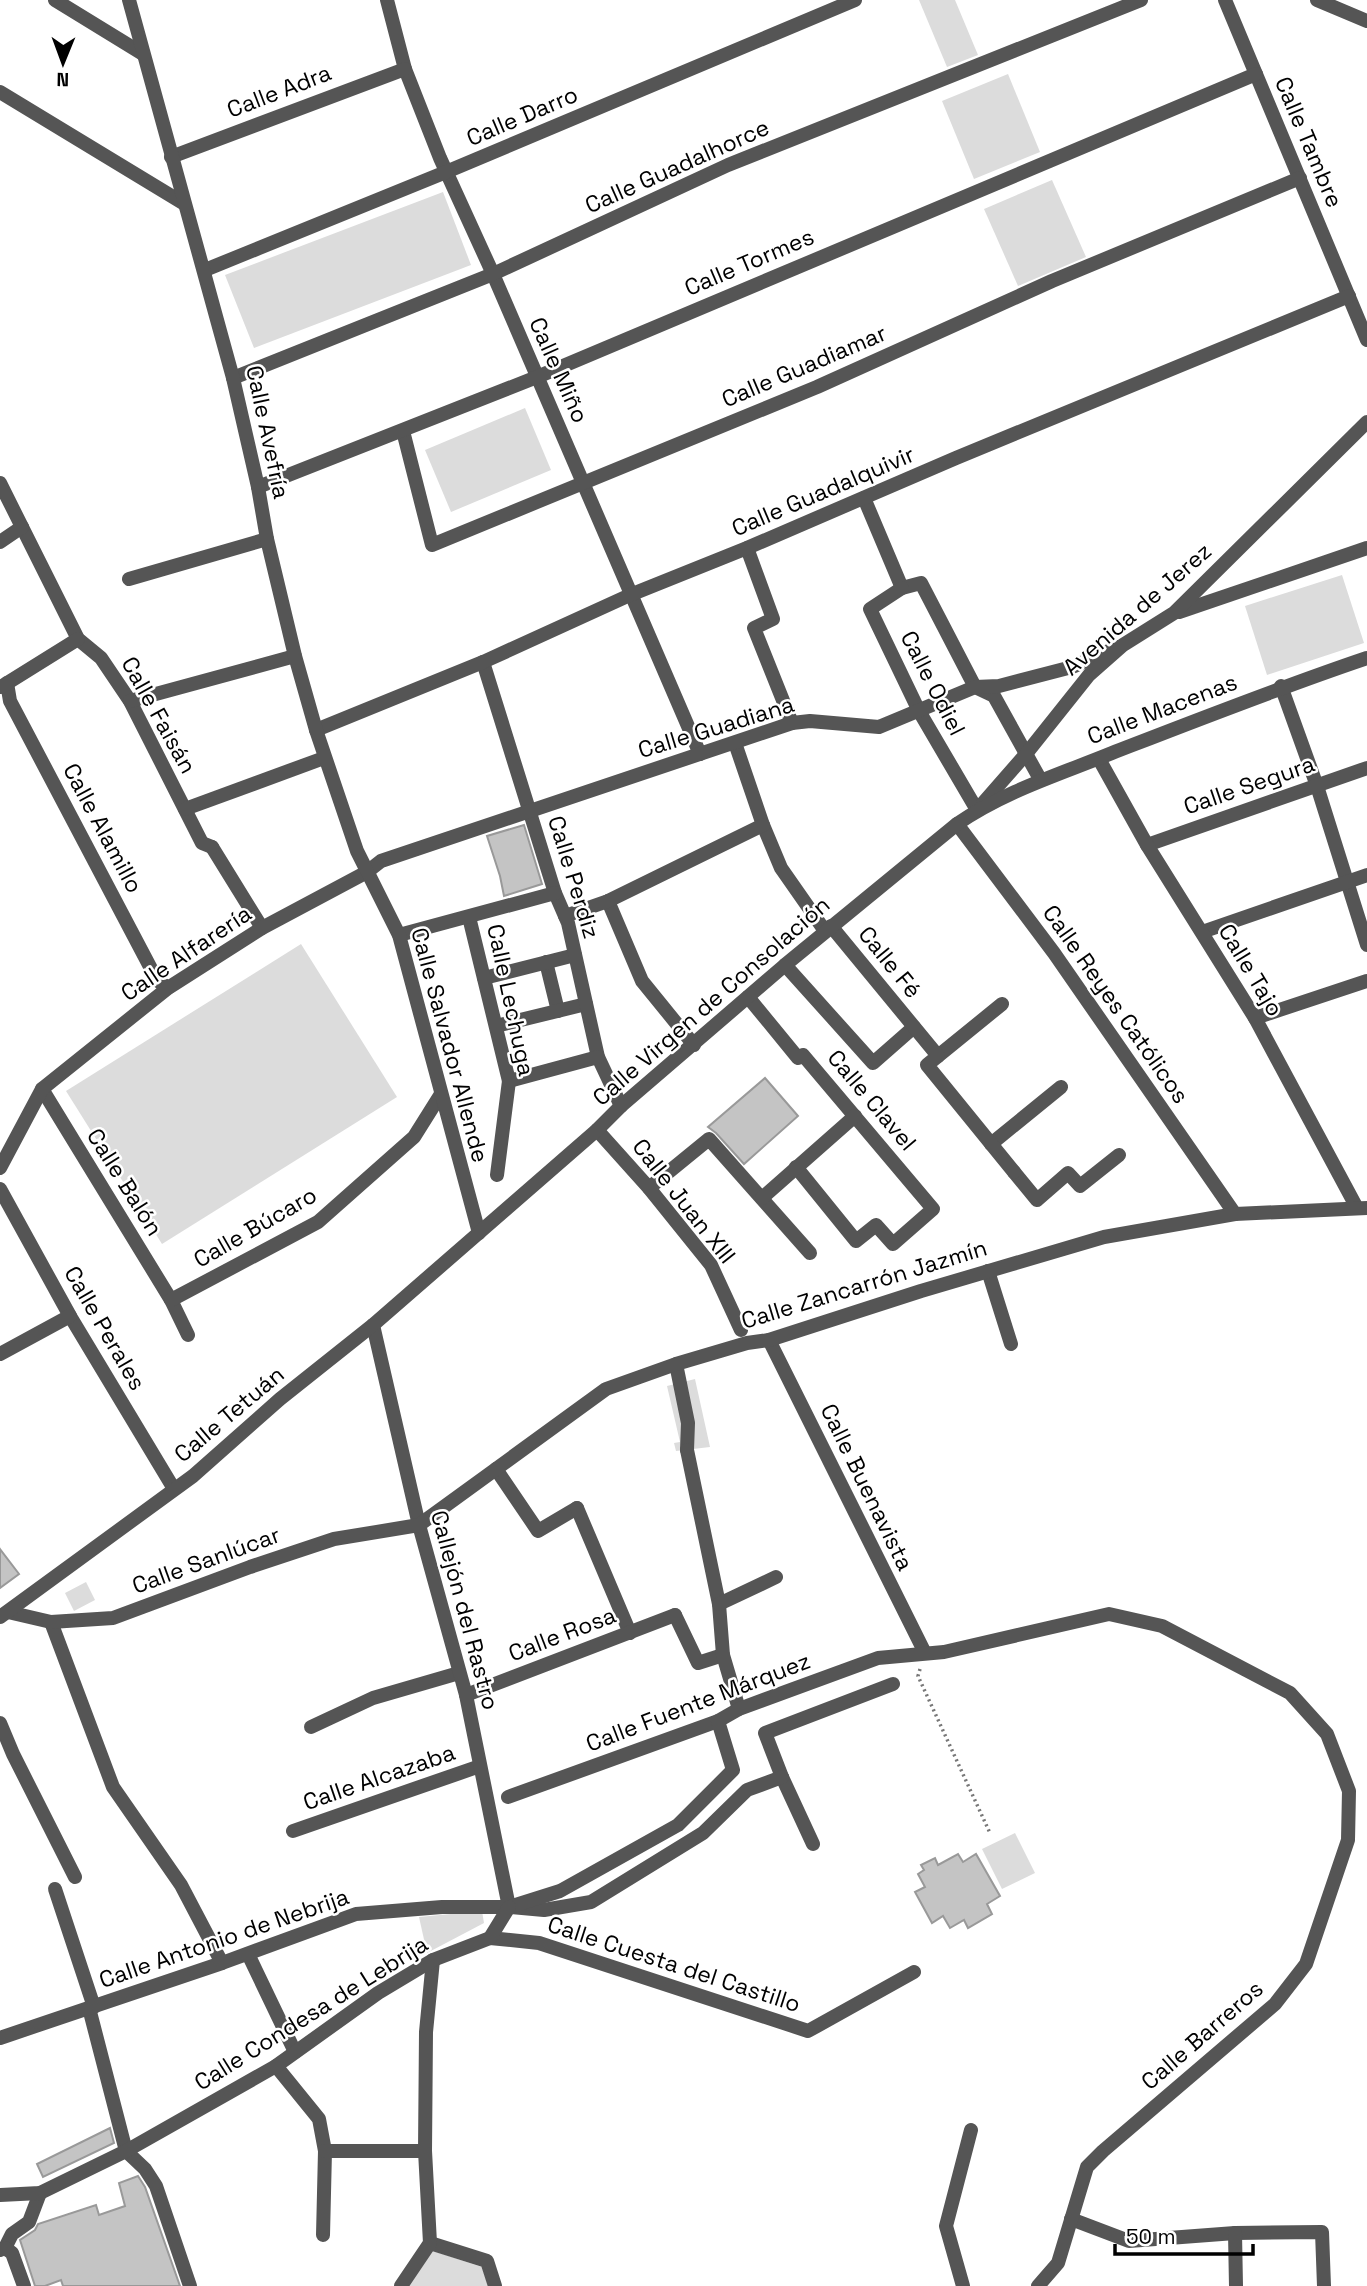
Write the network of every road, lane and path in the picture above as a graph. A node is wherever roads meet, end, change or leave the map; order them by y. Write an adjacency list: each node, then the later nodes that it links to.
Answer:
1 (55, 0): 9 (street)
2 (129, 0): 9 (street, Calle Avefría)
3 (387, 0): 10 (street, Calle Miño)
4 (855, 0): 14 (street, Calle Darro)
5 (1141, 0): 18 (street, Calle Guadalhorce)
6 (1225, 0): 11 (street, Calle Tambre)
7 (1317, 0): 8 (street)
8 (1367, 21)
9 (143, 54): 13 (street, Calle Avefría)
10 (405, 69): 13 (street, Calle Adra); 14 (street, Calle Miño)
11 (1256, 74): 15 (street, Calle Tambre); 22 (street, Calle Tormes)
12 (0, 92): 16 (street)
13 (171, 157): 16 (street, Calle Avefría)
14 (446, 172): 17 (street, Calle Darro); 18 (street, Calle Miño)
15 (1300, 178): 19 (street, Calle Tambre); 26 (street, Calle Guadiamar)
16 (183, 203): 17 (street, Calle Avefría)
17 (205, 270): 21 (street, Calle Avefría)
18 (493, 274): 21 (street, Calle Guadalhorce); 22 (street, Calle Miño)
19 (1349, 296): 20 (street, Calle Tambre); 28 (street, Calle Guadalquivir)
20 (1367, 340)
21 (233, 377): 27 (street, Calle Avefría)
22 (537, 377): 24 (street, Calle Tormes); 26 (street, Calle Miño)
23 (1367, 422): 37 (street, Avenida de Jerez)
24 (403, 431): 26 (street, Calle Guadiamar); 27 (street, Calle Tormes)
25 (0, 483): 29 (street, Calle Faisán)
26 (584, 483): 36 (street, Calle Miño)
27 (258, 486): 30 (street, Calle Avefría)
28 (864, 498): 32 (street, Calle Guadalquivir); 35 (street)
29 (22, 527): 31 (street); 38 (street, Calle Faisán)
30 (267, 539): 34 (street); 40 (street, Calle Avefría)
31 (0, 542)
32 (747, 548): 36 (street, Calle Guadalquivir); 48 (street)
33 (1367, 548): 37 (street)
34 (129, 579)
35 (902, 588): 44 (street); 47 (street, Calle Odiel)
36 (630, 595): 42 (street, Calle Guadalquivir); 51 (street, Calle Miño)
37 (1174, 613): 39 (street, Avenida de Jerez)
38 (78, 639): 43 (street); 46 (street, Calle Faisán)
39 (1123, 645): 44 (street, Calle Guadiana); 52 (street, Avenida de Jerez)
40 (295, 656): 46 (street); 49 (street, Calle Avefría)
41 (1367, 658): 45 (street, Calle Macenas)
42 (483, 662): 49 (street, Calle Guadalquivir); 59 (street, Calle Perdiz)
43 (3, 685): 81 (street, Calle Alamillo)
44 (975, 687): 47 (street, Calle Guadiana); 52 (street)
45 (1281, 687): 54 (street, Calle Macenas); 57 (street)
46 (130, 701): 58 (street, Calle Faisán)
47 (919, 711): 48 (street, Calle Guadiana); 60 (street, Calle Odiel)
48 (792, 723): 50 (street, Calle Guadiana)
49 (316, 730): 53 (street, Calle Avefría)
50 (734, 743): 51 (street, Calle Guadiana); 62 (street, Calle Fé)
51 (700, 754): 59 (street, Calle Guadiana)
52 (1026, 754): 56 (street); 60 (street, Avenida de Jerez)
53 (324, 758): 58 (street); 64 (street, Calle Avefría)
54 (1099, 759): 56 (street, Calle Macenas); 63 (street, Calle Tajo)
55 (1367, 768): 57 (street, Calle Segura)
56 (1040, 779): 60 (street, Calle Macenas)
57 (1317, 786): 63 (street, Calle Segura); 66 (street)
58 (185, 809): 71 (street, Calle Faisán)
59 (530, 810): 64 (street, Calle Guadiana); 67 (street, Calle Perdiz)
60 (977, 810): 61 (street, Calle Virgen de Consolación)
61 (957, 824): 72 (street, Calle Virgen de Consolación); 108 (street, Calle Reyes Católicos)
62 (763, 825): 68 (street); 72 (street, Calle Fé)
63 (1147, 845): 73 (street, Calle Tajo)
64 (367, 872): 71 (street, Calle Alfarería); 74 (street, Calle Salvador Allende)
65 (1367, 875): 66 (street)
66 (1346, 882): 73 (street); 75 (street)
67 (555, 893): 69 (street, Calle Perdiz); 70 (street)
68 (608, 901): 69 (street); 89 (street)
69 (565, 916): 76 (street, Calle Perdiz)
70 (470, 917): 74 (street); 79 (street, Calle Lechuga)
71 (262, 928): 81 (street, Calle Alfarería)
72 (828, 928): 78 (street, Calle Virgen de Consolación); 88 (street, Calle Fé)
73 (1202, 932): 86 (street, Calle Tajo)
74 (399, 935): 95 (street, Calle Salvador Allende)
75 (1367, 945)
76 (575, 955): 77 (street); 83 (street, Calle Perdiz)
77 (547, 962): 79 (street); 85 (street)
78 (785, 965): 82 (street, Calle Virgen de Consolación); 88 (street)
79 (484, 978): 87 (street, Calle Lechuga)
80 (1367, 981): 86 (street)
81 (168, 988): 94 (street, Calle Alfarería)
82 (748, 997): 89 (street, Calle Virgen de Consolación); 97 (street, Calle Clavel)
83 (586, 1004): 85 (street); 90 (street, Calle Perdiz)
84 (1002, 1004): 91 (street)
85 (558, 1011): 87 (street)
86 (1255, 1018): 107 (street, Calle Tajo)
87 (496, 1026): 92 (street, Calle Lechuga)
88 (914, 1027): 91 (street, Calle Fé)
89 (694, 1045): 96 (street, Calle Virgen de Consolación)
90 (598, 1058): 92 (street); 96 (street, Calle Perdiz)
91 (932, 1060): 99 (street, Calle Fé)
92 (509, 1081): 103 (street, Calle Lechuga)
93 (1061, 1087): 99 (street)
94 (42, 1089): 102 (street); 112 (street, Calle Balón)
95 (441, 1094): 109 (street, Calle Salvador Allende); 112 (street, Calle Búcaro)
96 (621, 1105): 98 (street, Calle Virgen de Consolación)
97 (855, 1116): 101 (street); 101 (street, Calle Clavel)
98 (597, 1130): 104 (street, Calle Juan XIII); 109 (street, Calle Virgen de Consolación)
99 (991, 1144): 100 (street, Calle Fé)
100 (1119, 1154)
101 (796, 1167): 106 (street)
102 (0, 1168)
103 (497, 1175)
104 (649, 1188): 106 (street); 116 (street, Calle Juan XIII)
105 (0, 1189): 113 (street, Calle Perales)
106 (762, 1198): 110 (street)
107 (1362, 1208): 108 (street, Calle Zancarrón Jazmín)
108 (1235, 1214): 111 (street, Calle Zancarrón Jazmín)
109 (479, 1233): 114 (street, Calle Tetuán)
110 (810, 1253)
111 (988, 1271): 117 (street, Calle Zancarrón Jazmín); 118 (street)
112 (171, 1300): 115 (street, Calle Balón)
113 (70, 1316): 119 (street); 122 (street, Calle Perales)
114 (373, 1325): 122 (street, Calle Tetuán); 123 (street, Callejón del Rastro)
115 (188, 1335)
116 (744, 1336): 117 (street, Calle Zancarrón Jazmín); 120 (street, Calle Zancarrón Jazmín)
117 (769, 1340): 129 (street, Calle Buenavista)
118 (1011, 1344)
119 (0, 1354)
120 (676, 1364): 121 (street, Calle Zancarrón Jazmín); 125 (street)
121 (496, 1469): 123 (street, Calle Zancarrón Jazmín); 128 (street)
122 (174, 1489): 126 (street, Calle Tetuán)
123 (419, 1525): 127 (street, Calle Sanlúcar); 131 (street, Callejón del Rastro)
124 (776, 1577): 125 (street)
125 (719, 1604): 130 (street)
126 (4, 1615): 127 (street, Calle Sanlúcar)
127 (51, 1622): 149 (street)
128 (630, 1633): 130 (street, Calle Rosa); 134 (street, Calle Rosa)
129 (925, 1653): 135 (street, Calle Fuente Márquez); 161 (street, Calle Barreros)
130 (723, 1655): 135 (street)
131 (460, 1673): 134 (street, Callejón del Rastro); 138 (street)
132 (918, 1676): 143 (path)
133 (893, 1684): 140 (street)
134 (466, 1695): 139 (street, Callejón del Rastro)
135 (739, 1709): 136 (street, Calle Fuente Márquez)
136 (718, 1721): 141 (street, Calle Fuente Márquez); 145 (street)
137 (0, 1723): 151 (street)
138 (311, 1727)
139 (480, 1766): 141 (street, Callejón del Rastro); 142 (street, Calle Alcazaba)
140 (782, 1777): 144 (street); 145 (street)
141 (489, 1804): 145 (street, Callejón del Rastro)
142 (293, 1830)
143 (990, 1833)
144 (813, 1844)
145 (509, 1907): 146 (street); 147 (street, Calle Antonio de Nebrija)
146 (490, 1938): 148 (street, Calle Condesa de Lebrija); 150 (street, Calle Cuesta del Castillo)
147 (248, 1954): 149 (street, Calle Antonio de Nebrija); 153 (street)
148 (433, 1960): 153 (street, Calle Condesa de Lebrija); 158 (street)
149 (222, 1963): 151 (street, Calle Antonio de Nebrija)
150 (914, 1972)
151 (92, 2008): 152 (street, Calle Antonio de Nebrija); 156 (street)
152 (0, 2038)
153 (295, 2052): 154 (street, Calle Condesa de Lebrija)
154 (276, 2066): 156 (street, Calle Condesa de Lebrija); 157 (street)
155 (971, 2130): 170 (street)
156 (126, 2151): 159 (street, Calle Condesa de Lebrija); 167 (street)
157 (325, 2151): 158 (street); 163 (street)
158 (425, 2151): 164 (street)
159 (40, 2193): 160 (street); 165 (street)
160 (0, 2195)
161 (1071, 2219): 162 (street); 171 (street, Calle Barreros)
162 (1234, 2233): 172 (street); 173 (street)
163 (323, 2235)
164 (430, 2243): 168 (street); 169 (street)
165 (2, 2249): 166 (street)
166 (24, 2286)
167 (190, 2286)
168 (401, 2286)
169 (495, 2286)
170 (962, 2286)
171 (1038, 2286)
172 (1236, 2286)
173 (1324, 2286)

